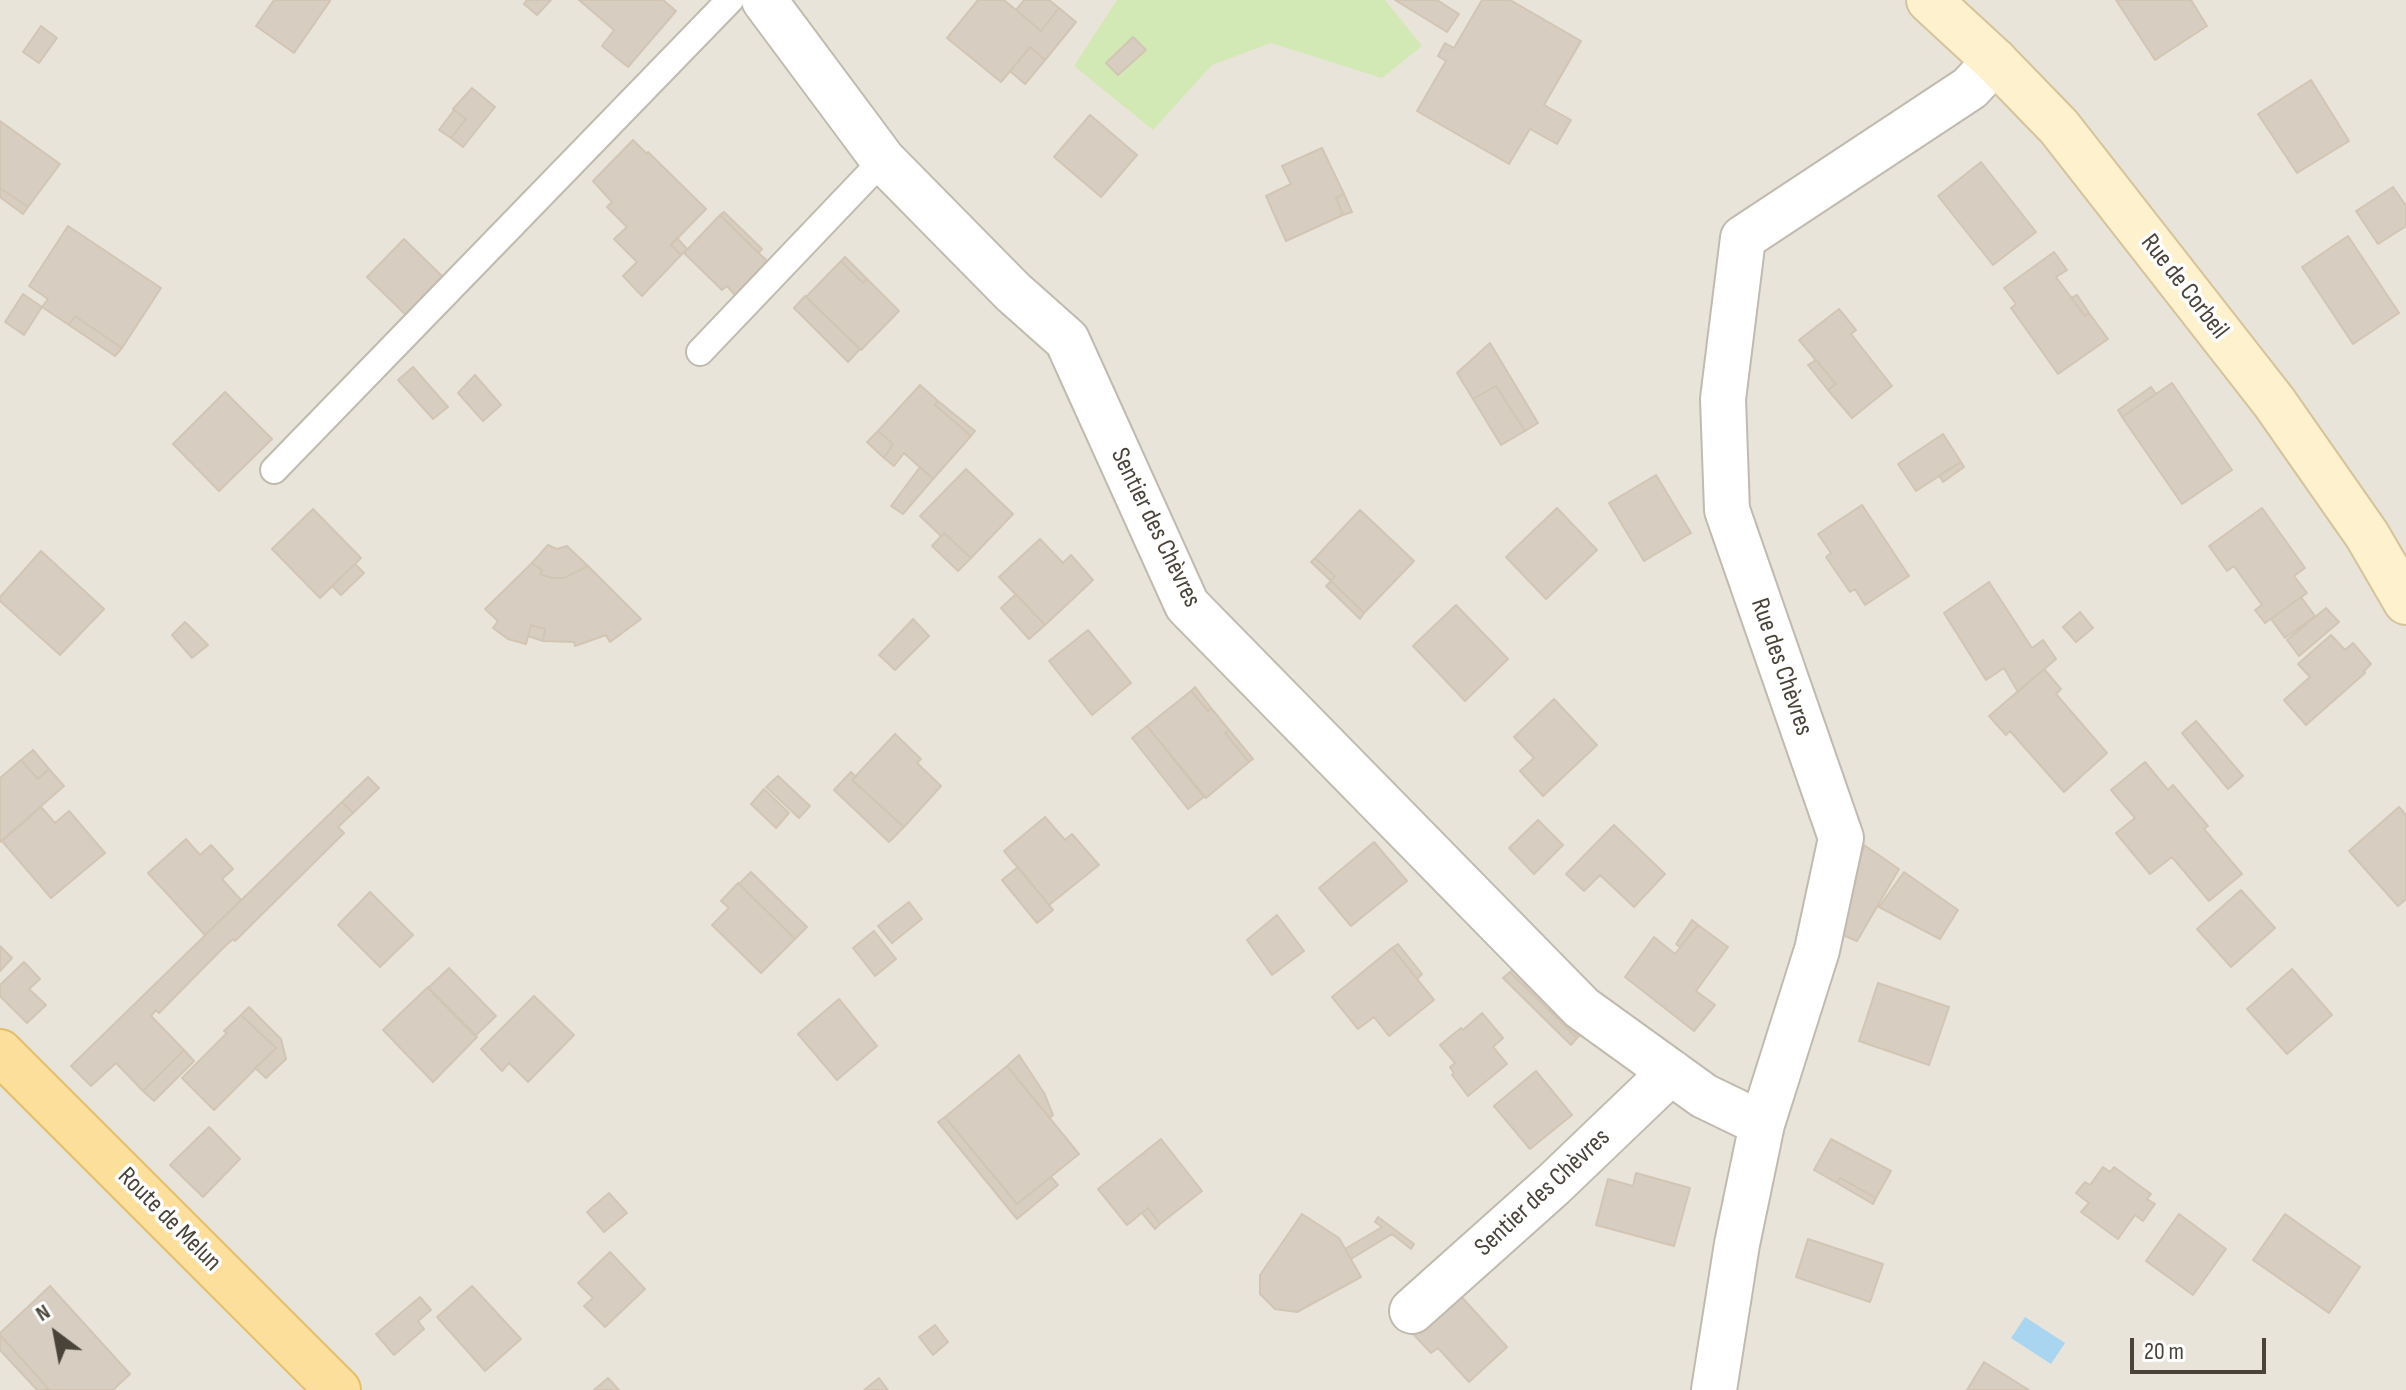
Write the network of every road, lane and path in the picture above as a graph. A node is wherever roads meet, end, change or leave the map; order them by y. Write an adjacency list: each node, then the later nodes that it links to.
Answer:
1 (1929, 0): 3 (street, Rue de Corbeil)
2 (754, 1): 4 (street, Sentier des Chèvres); 6 (lane)
3 (1995, 61): 7 (street, Rue de Corbeil); 10 (street, Rue des Chèvres)
4 (883, 160): 5 (lane); 9 (street, Sentier des Chèvres)
5 (700, 352)
6 (274, 470)
7 (2406, 602)
8 (0, 1052): 12 (main road, Route de Melun)
9 (1671, 1072): 10 (street, Sentier des Chèvres); 11 (street, Sentier des Chèvres)
10 (1762, 1124): 13 (street, Rue des Chèvres)
11 (1412, 1311)
12 (338, 1390)
13 (1714, 1390)

